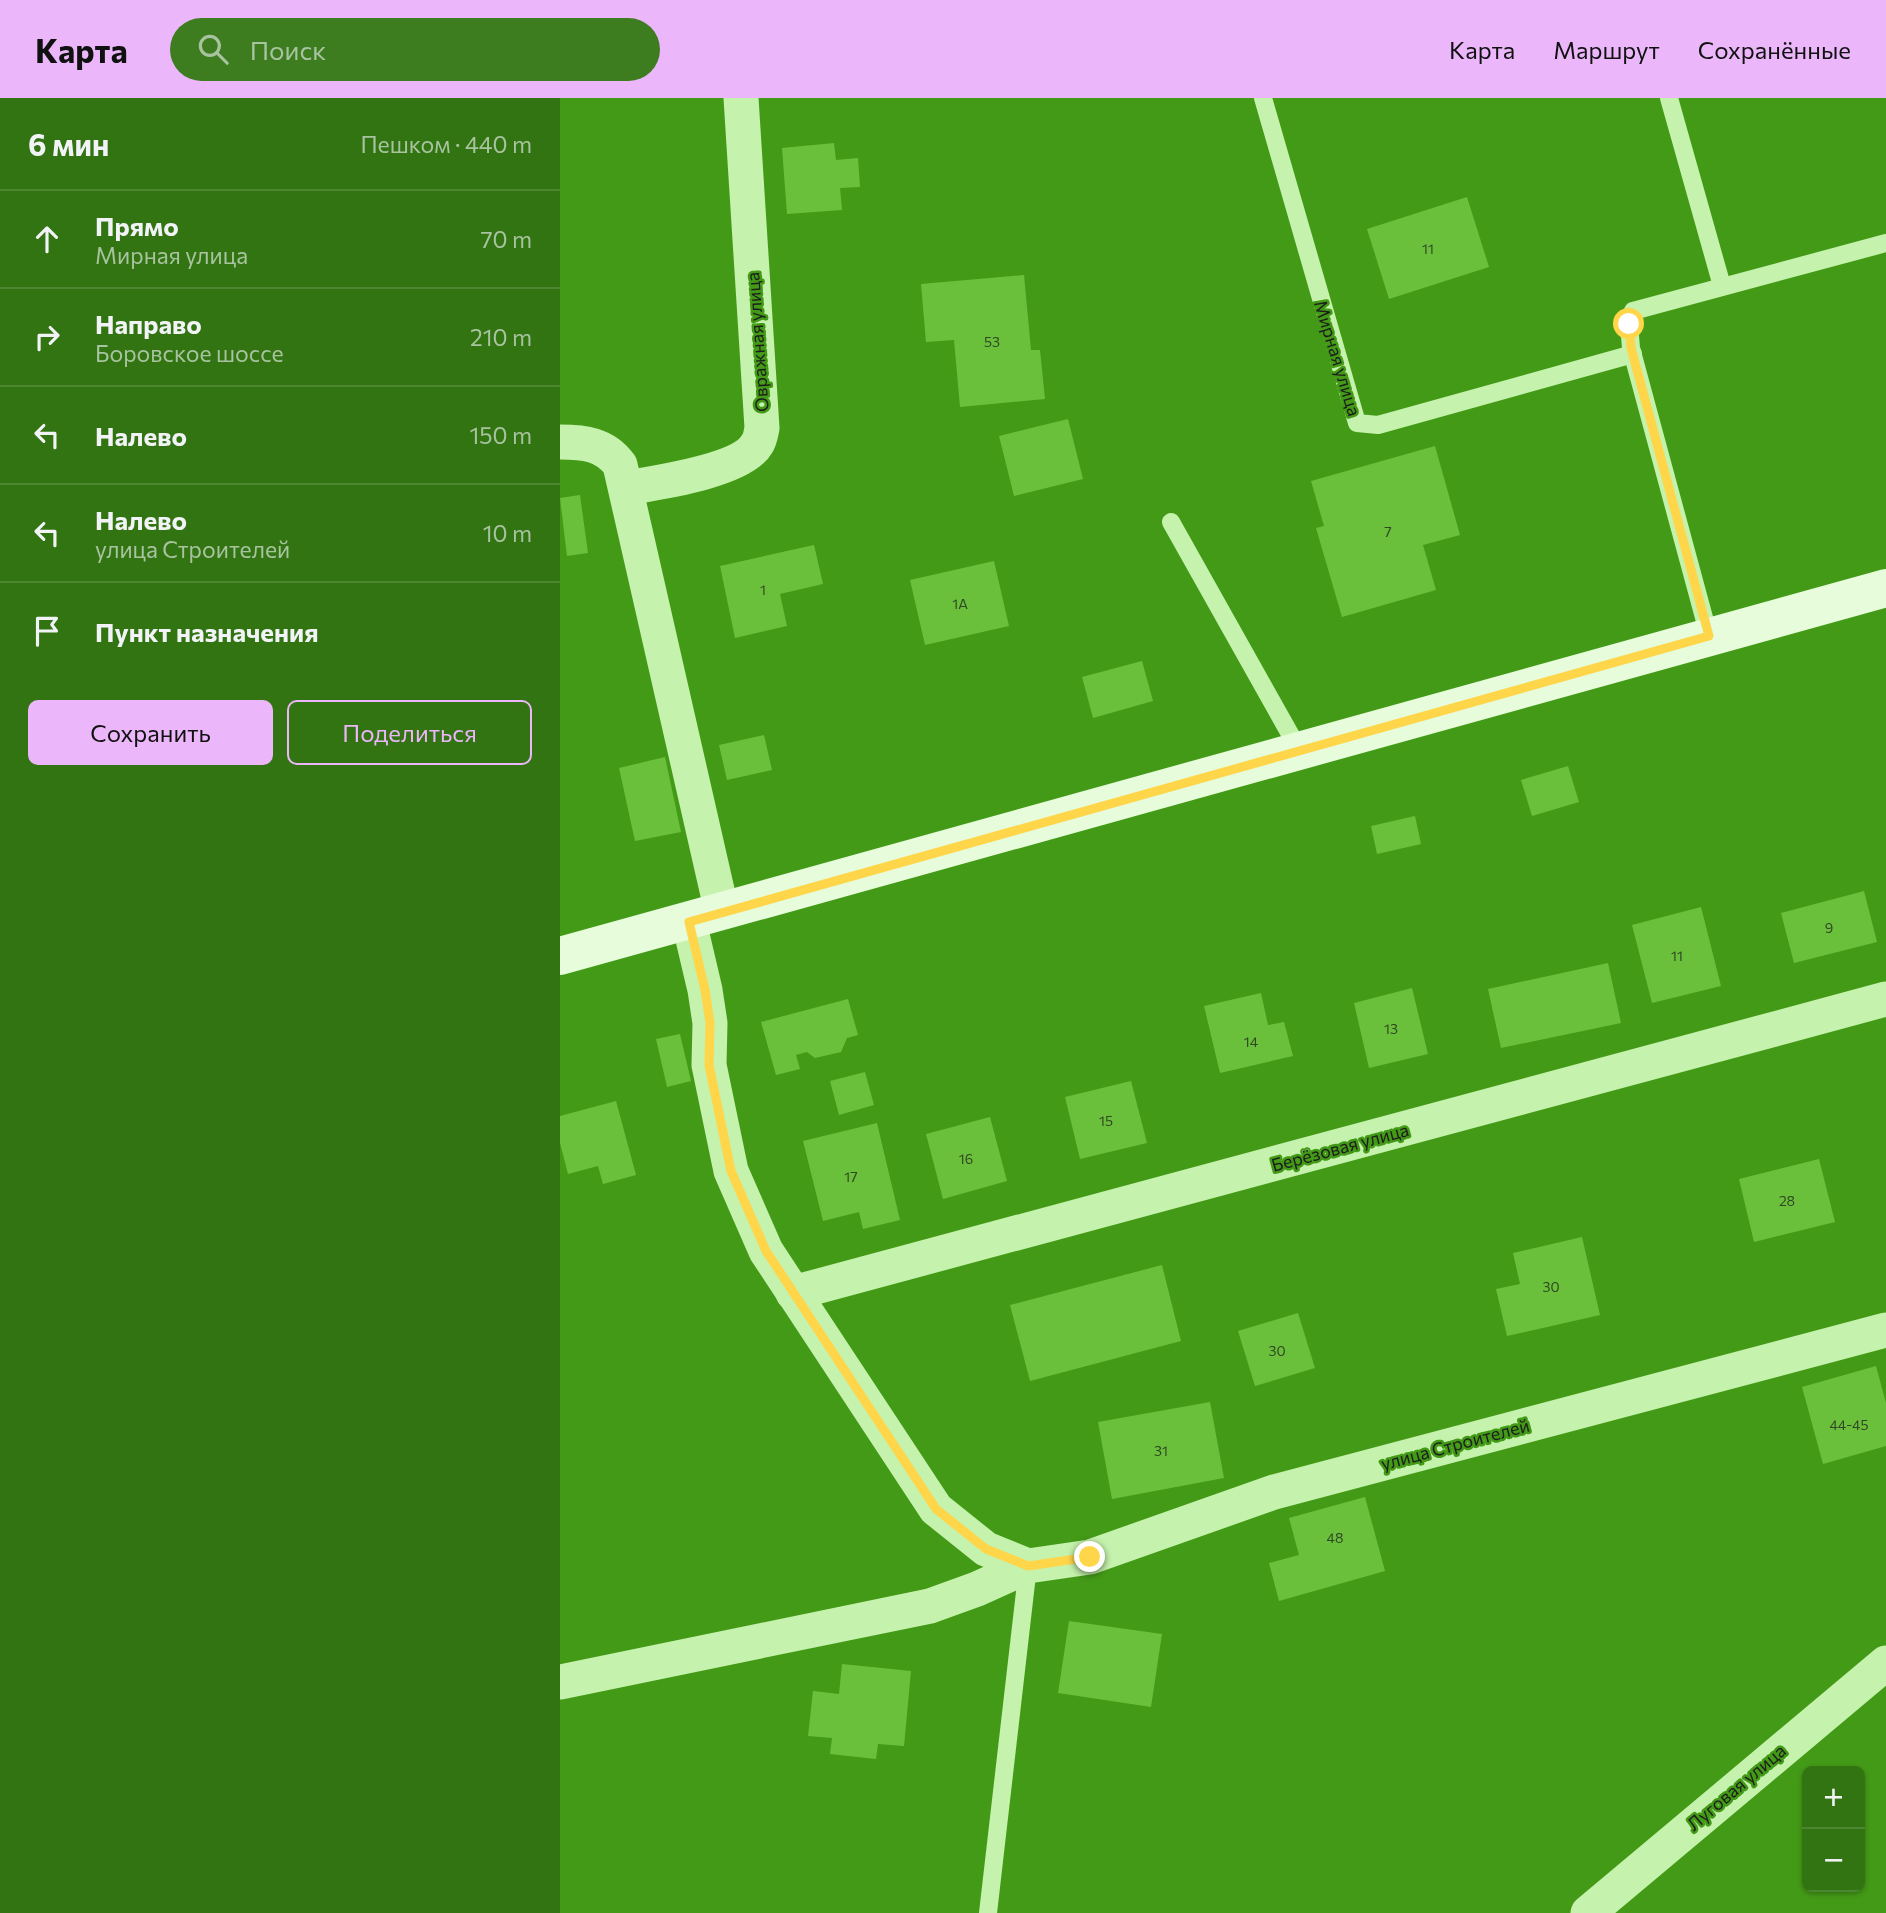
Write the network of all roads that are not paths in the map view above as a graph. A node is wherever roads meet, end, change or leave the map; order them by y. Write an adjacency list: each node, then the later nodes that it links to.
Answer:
1 (741, 98): 8 (street, Овражная улица)
2 (1263, 98): 6 (lane, Мирная улица)
3 (1669, 98): 5 (lane)
4 (1886, 243): 5 (lane)
5 (1722, 286): 6 (lane)
6 (1633, 354): 11 (lane)
7 (560, 442): 8 (street)
8 (623, 477): 13 (street)
9 (1171, 522): 12 (lane)
10 (1886, 588): 11 (main road)
11 (1709, 636): 12 (main road)
12 (1299, 750): 13 (main road)
13 (706, 917): 14 (main road); 16 (street)
14 (560, 956)
15 (1886, 999): 16 (street, Берёзовая улица)
16 (793, 1293): 18 (street)
17 (1886, 1330): 18 (street, улица Строителей)
18 (1028, 1566): 20 (street); 21 (lane)
19 (1886, 1663): 22 (street, Луговая улица)
20 (560, 1682)
21 (988, 1913)
22 (1588, 1913)

